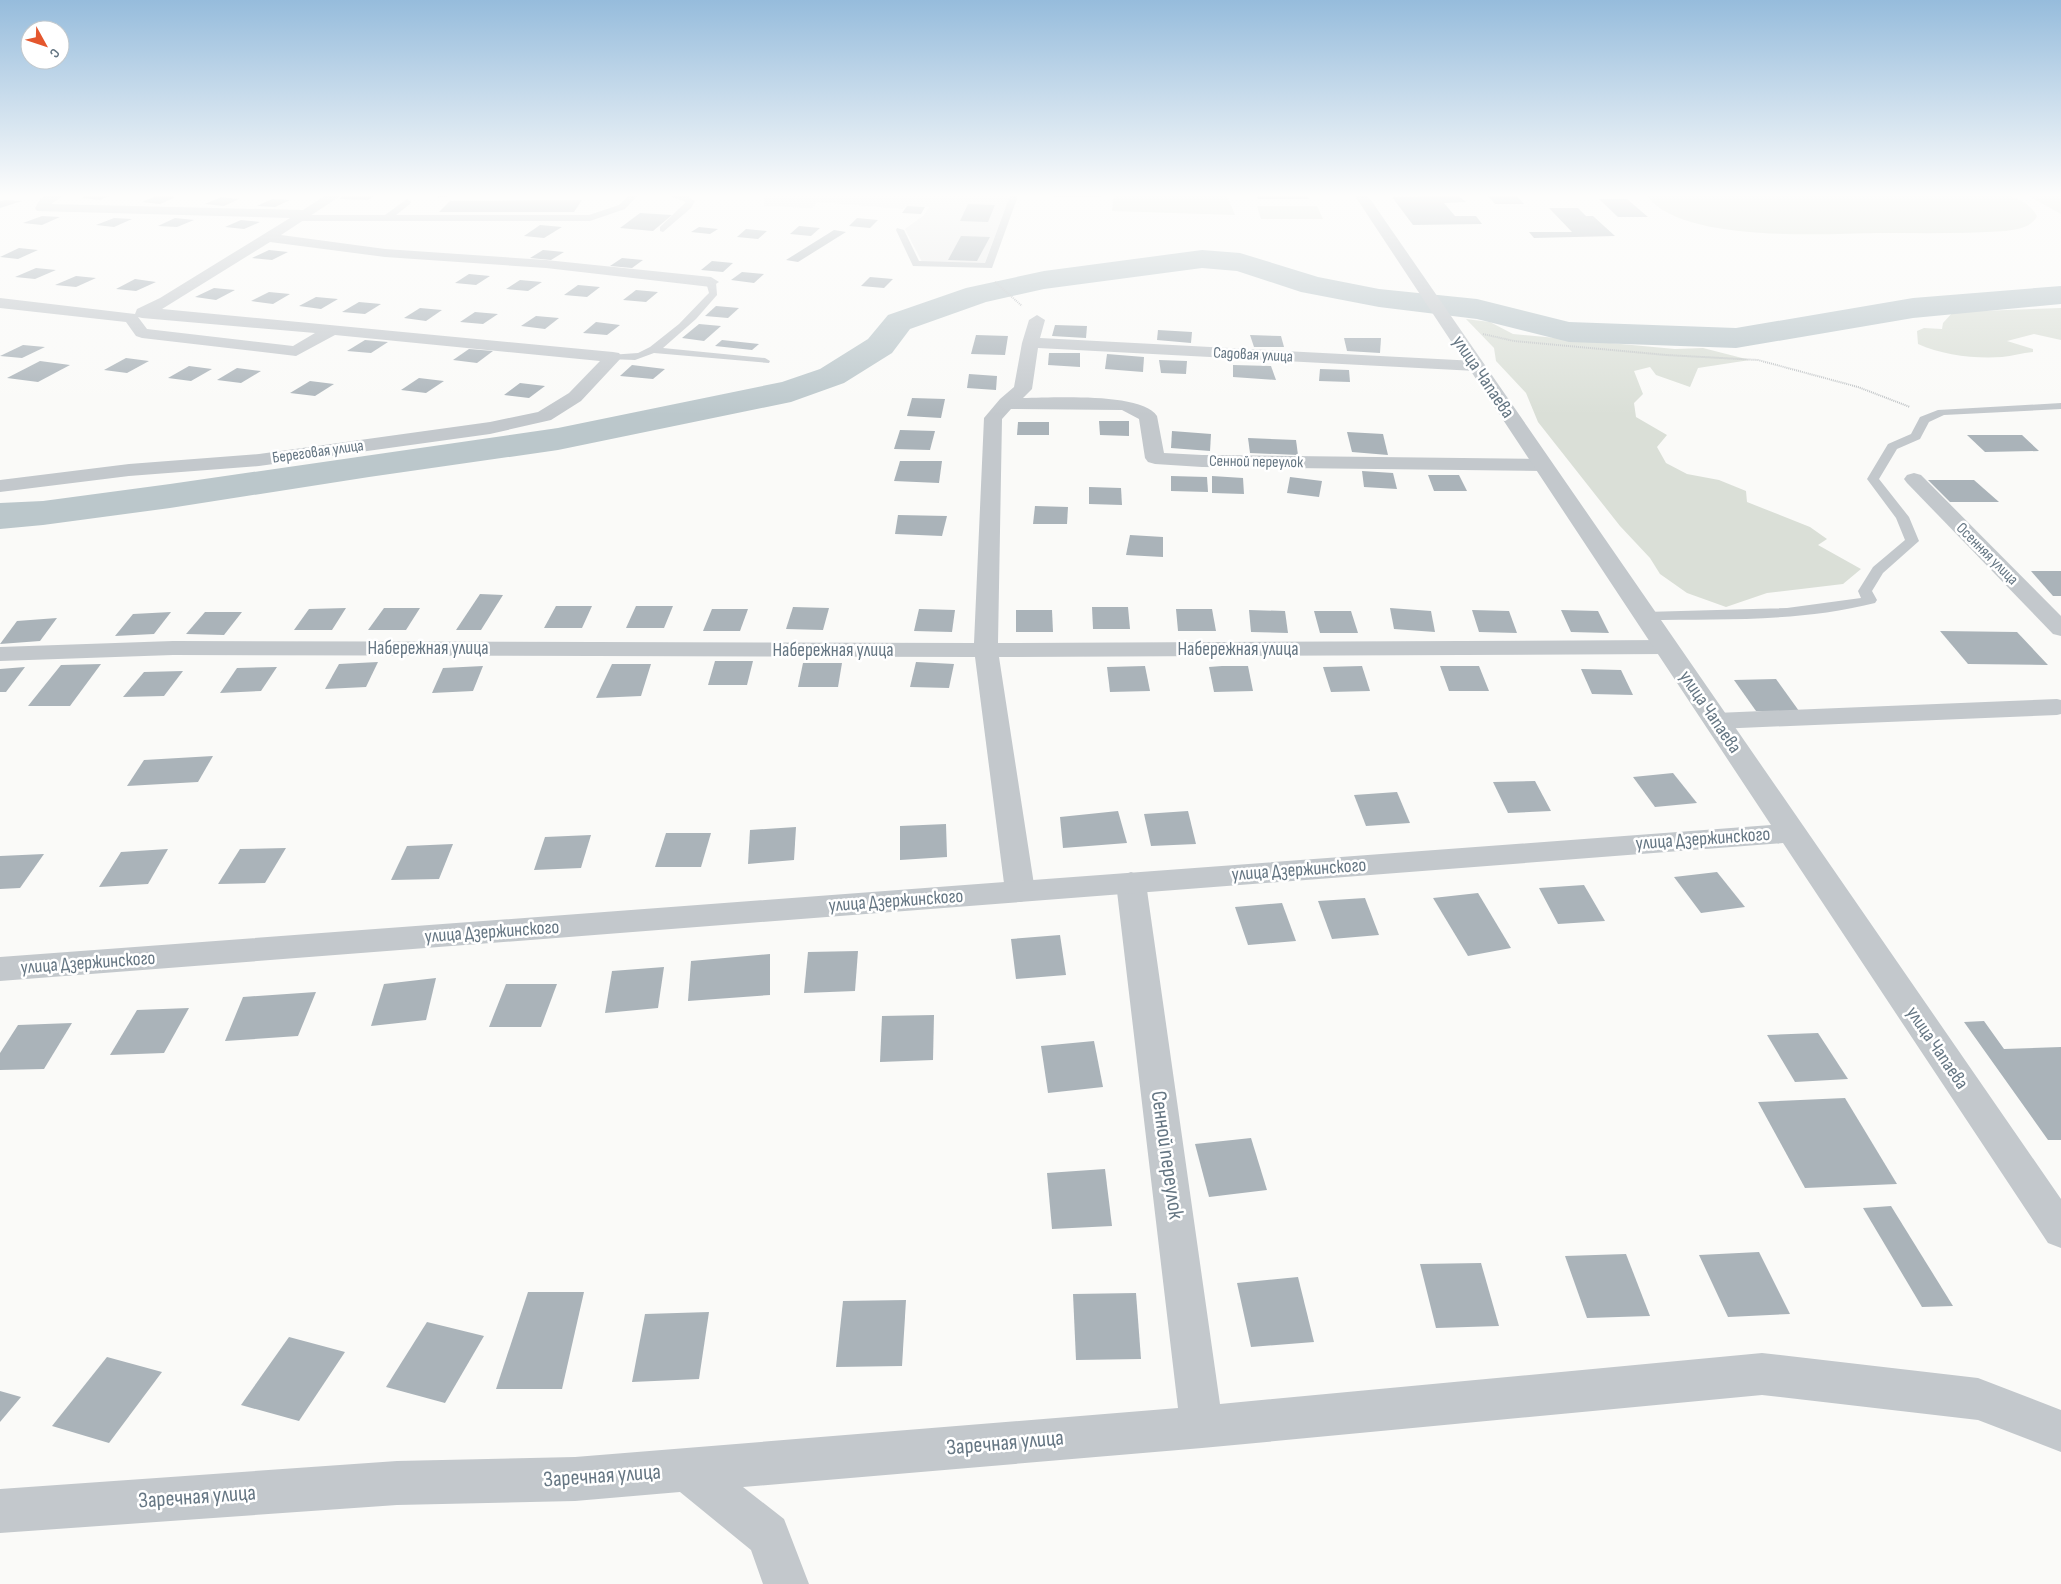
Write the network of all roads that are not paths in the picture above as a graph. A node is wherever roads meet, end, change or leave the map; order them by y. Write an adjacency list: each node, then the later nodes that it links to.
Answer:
1 (222, 267): 6 (street)
2 (573, 267): 4 (street)
3 (1409, 267): 13 (street, улица Чапаева)
4 (711, 282): 10 (lane)
5 (0, 303): 6 (street)
6 (137, 315): 8 (street); 8 (street)
7 (1037, 320): 9 (street)
8 (331, 331): 11 (street)
9 (1030, 343): 13 (street, Садовая улица); 14 (street)
10 (652, 350): 11 (lane); 12 (lane)
11 (612, 357): 18 (street, Береговая улица)
12 (765, 361)
13 (1476, 366): 16 (street, улица Чапаева)
14 (1006, 403): 16 (street, Сенной переулок); 22 (street)
15 (2061, 406): 19 (lane)
16 (1543, 465): 19 (street, улица Чапаева)
17 (1914, 479): 20 (street, Осенняя улица)
18 (0, 486)
19 (1645, 616): 21 (street, улица Чапаева)
20 (2061, 629)
21 (1666, 647): 22 (street, Набережная улица); 25 (street, улица Чапаева)
22 (986, 650): 23 (street, Набережная улица); 28 (street)
23 (0, 654)
24 (2060, 708): 25 (street)
25 (1716, 721): 26 (street, улица Чапаева)
26 (1791, 832): 27 (street, улица Дзержинского); 30 (street, улица Чапаева)
27 (1131, 883): 28 (street, улица Дзержинского); 31 (street, Сенной переулок)
28 (1020, 891): 29 (street, улица Дзержинского)
29 (0, 969)
30 (2061, 1231)
31 (1202, 1427): 32 (street, Заречная улица); 33 (street, Заречная улица)
32 (2061, 1430)
33 (686, 1470): 34 (street, Заречная улица); 35 (street)
34 (0, 1511)
35 (786, 1584)

